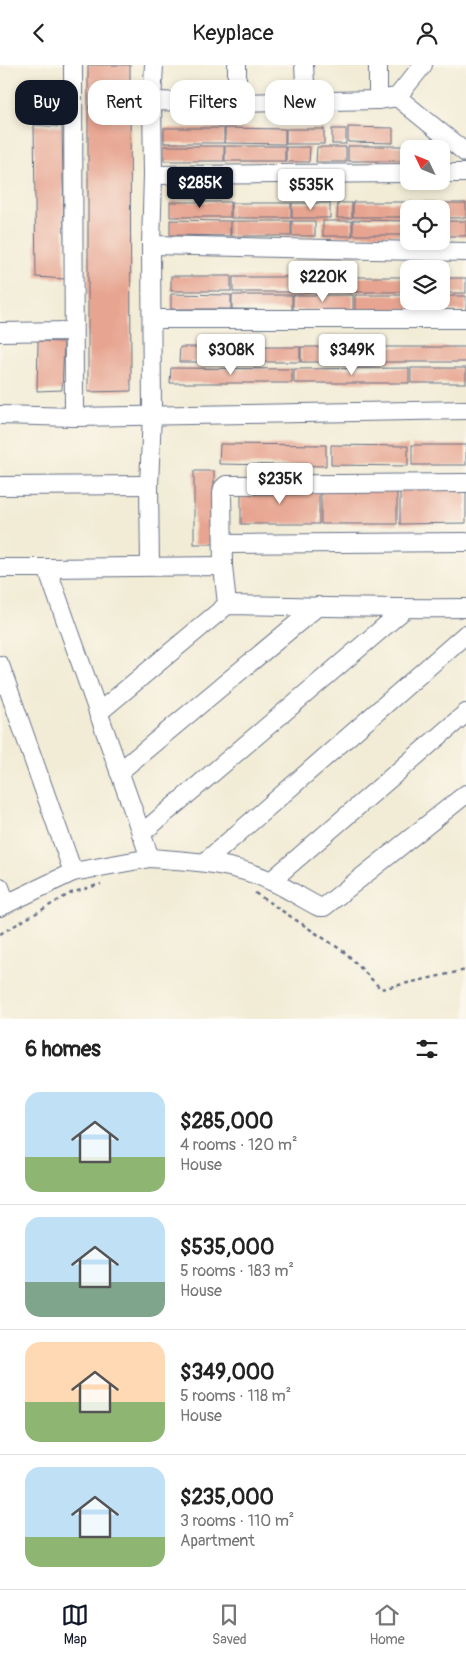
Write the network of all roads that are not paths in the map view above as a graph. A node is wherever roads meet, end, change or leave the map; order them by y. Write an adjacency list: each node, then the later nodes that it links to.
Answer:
1 (73, 65): 23 (street)
2 (154, 65): 7 (street)
3 (237, 65): 8 (street)
4 (304, 65): 9 (street)
5 (378, 65): 11 (street)
6 (423, 65): 10 (street)
7 (153, 80)
8 (237, 80)
9 (305, 80)
10 (397, 97): 11 (street); 14 (street)
11 (378, 100): 12 (street)
12 (334, 101)
13 (152, 125): 18 (street)
14 (466, 151)
15 (400, 173): 18 (street)
16 (450, 173): 17 (street)
17 (466, 173)
18 (153, 175): 19 (street)
19 (151, 245): 20 (street); 21 (street)
20 (466, 252)
21 (152, 319): 22 (street); 26 (street)
22 (466, 319)
23 (73, 331): 24 (street); 28 (street)
24 (0, 332)
25 (466, 409): 26 (street)
26 (152, 414): 28 (street); 30 (street)
27 (0, 415): 28 (street)
28 (74, 417)
29 (466, 483): 33 (street)
30 (149, 485): 31 (street); 34 (street)
31 (0, 486)
32 (466, 543): 33 (street)
33 (223, 544): 35 (street)
34 (150, 566): 35 (street); 37 (street)
35 (223, 566): 38 (street)
36 (0, 568): 37 (street)
37 (47, 568): 44 (street)
38 (227, 605): 39 (street); 44 (street)
39 (318, 606): 41 (street); 46 (street)
40 (466, 608): 41 (street)
41 (406, 609): 48 (street)
42 (466, 634): 50 (street)
43 (0, 665): 51 (street)
44 (98, 713): 46 (street)
45 (466, 713): 52 (street)
46 (119, 772): 48 (street)
47 (466, 794): 52 (street)
48 (141, 834): 49 (street)
49 (150, 858): 50 (street); 51 (street)
50 (205, 861): 52 (street)
51 (73, 872): 53 (street)
52 (271, 881)
53 (2, 899)

